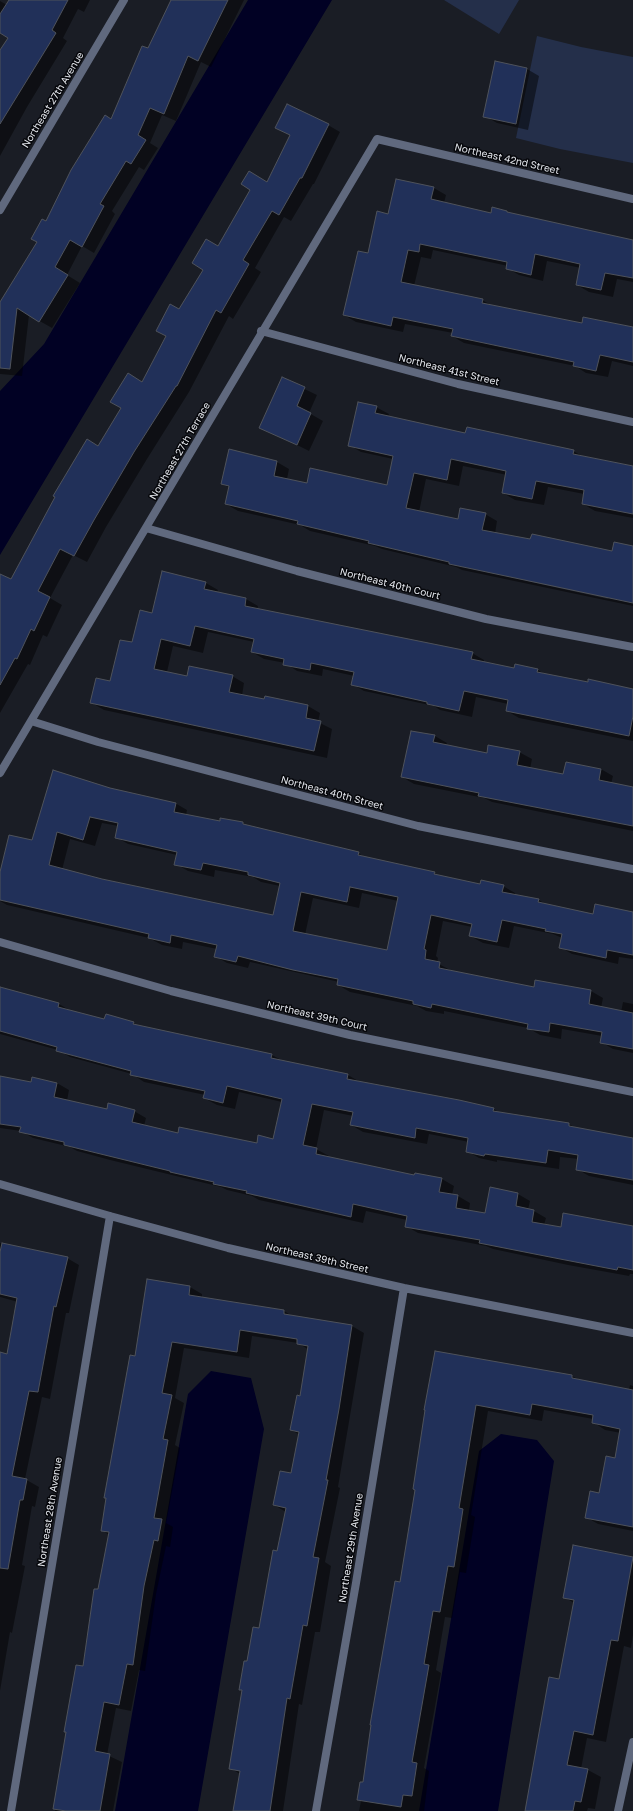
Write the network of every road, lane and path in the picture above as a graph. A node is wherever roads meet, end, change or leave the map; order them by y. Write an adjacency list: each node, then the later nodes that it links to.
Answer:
1 (124, 0): 4 (street, Northeast 27th Avenue)
2 (377, 139): 3 (street, Northeast 42nd Street); 5 (street, Northeast 27th Terrace)
3 (633, 199)
4 (0, 210)
5 (261, 331): 6 (street, Northeast 41st Street); 7 (street, Northeast 27th Terrace)
6 (633, 422)
7 (146, 528): 8 (street, Northeast 40th Court); 9 (street, Northeast 27th Terrace)
8 (633, 647)
9 (31, 721): 10 (street, Northeast 27th Terrace); 11 (street, Northeast 40th Street)
10 (0, 773)
11 (633, 869)
12 (0, 942): 13 (street, Northeast 39th Court)
13 (633, 1092)
14 (0, 1184): 15 (street, Northeast 39th Street)
15 (110, 1216): 16 (street, Northeast 39th Street); 19 (street, Northeast 28th Avenue)
16 (404, 1288): 17 (street, Northeast 39th Street); 20 (street, Northeast 29th Avenue)
17 (633, 1333)
18 (633, 1742): 21 (street)
19 (11, 1811)
20 (316, 1811)
21 (618, 1811)

